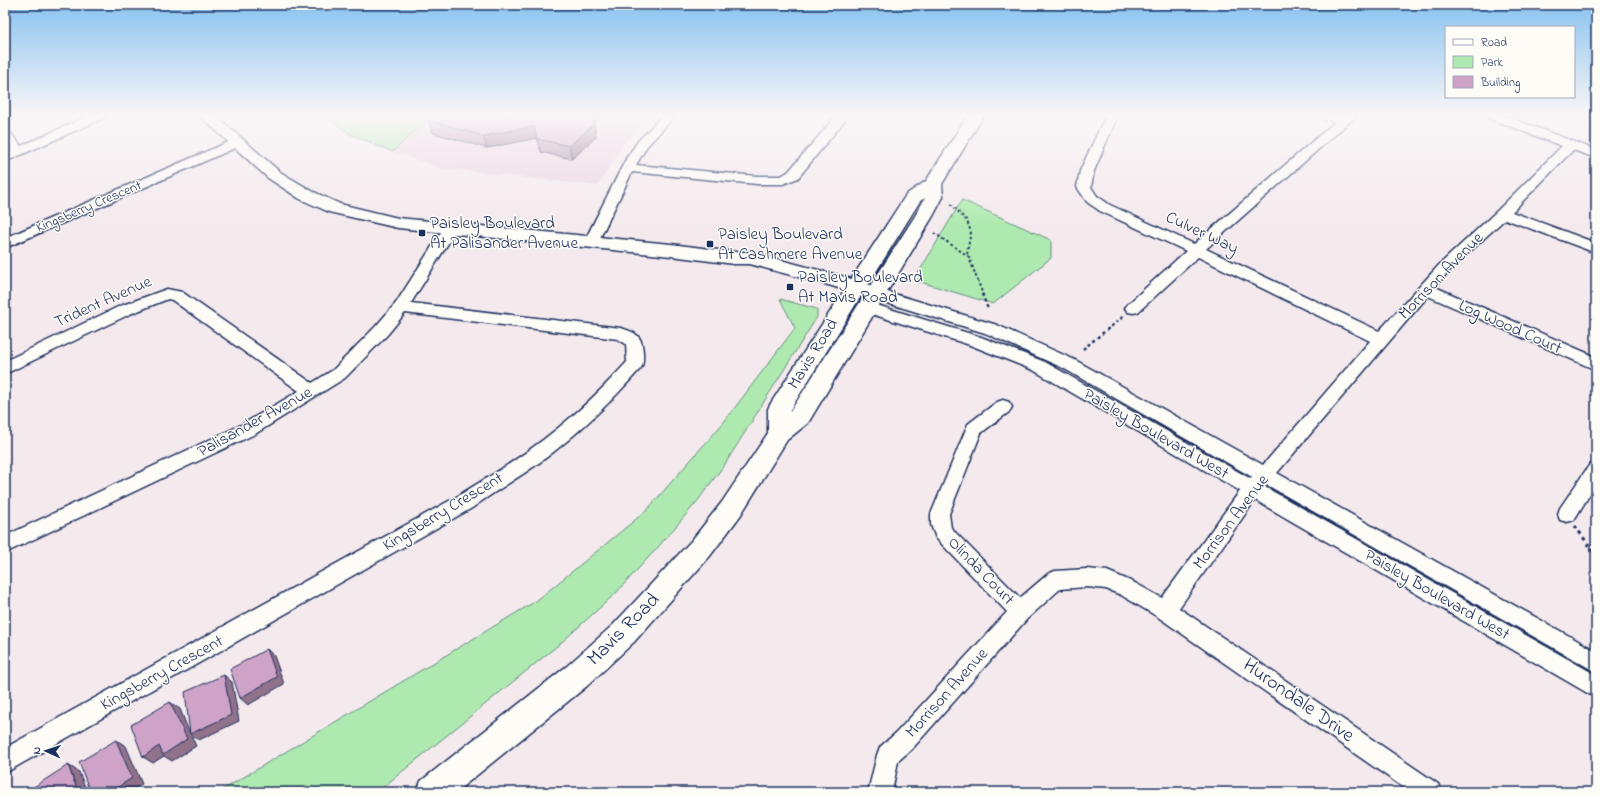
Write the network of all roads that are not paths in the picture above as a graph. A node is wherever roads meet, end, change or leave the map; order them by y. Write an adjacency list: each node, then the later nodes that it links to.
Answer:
1 (19, 152): 10 (street)
2 (214, 152): 15 (street, Kingsberry Crescent)
3 (249, 152): 13 (street, Paisley Boulevard West)
4 (637, 152): 11 (street)
5 (812, 152): 11 (street)
6 (953, 152): 19 (main road, Mavis Road)
7 (1095, 152): 17 (street, Culver Way)
8 (1308, 152): 17 (street)
9 (1563, 152): 12 (street, Morrison Avenue)
10 (5, 158)
11 (628, 168): 14 (street)
12 (1503, 213): 16 (street); 18 (street, Morrison Avenue)
13 (450, 229): 14 (street, Paisley Boulevard West); 20 (street, Palisander Avenue)
14 (591, 242): 19 (street, Paisley Boulevard West)
15 (5, 243)
16 (1596, 248)
17 (1196, 250): 21 (street); 22 (street, Culver Way)
18 (1425, 289): 22 (street, Morrison Avenue); 23 (street, Log Wood Court)
19 (861, 297): 28 (street, Paisley Boulevard West); 36 (main road, Mavis Road)
20 (401, 307): 25 (street, Palisander Avenue); 35 (street, Kingsberry Crescent)
21 (1133, 308)
22 (1381, 339): 28 (street, Morrison Avenue)
23 (1596, 364)
24 (5, 368): 25 (street, Trident Avenue)
25 (311, 391): 30 (street, Palisander Avenue)
26 (1003, 407): 32 (street, Olinda Court)
27 (1596, 469): 29 (street)
28 (1259, 483): 31 (street, Morrison Avenue); 33 (street, Paisley Boulevard West); 34 (street, Paisley Boulevard West)
29 (1567, 514)
30 (5, 545)
31 (1166, 610): 32 (street, Morrison Avenue); 38 (street, Hurondale Drive)
32 (1020, 612): 37 (street, Morrison Avenue)
33 (1596, 662)
34 (1596, 687)
35 (5, 761)
36 (432, 792)
37 (880, 792)
38 (1430, 792)

